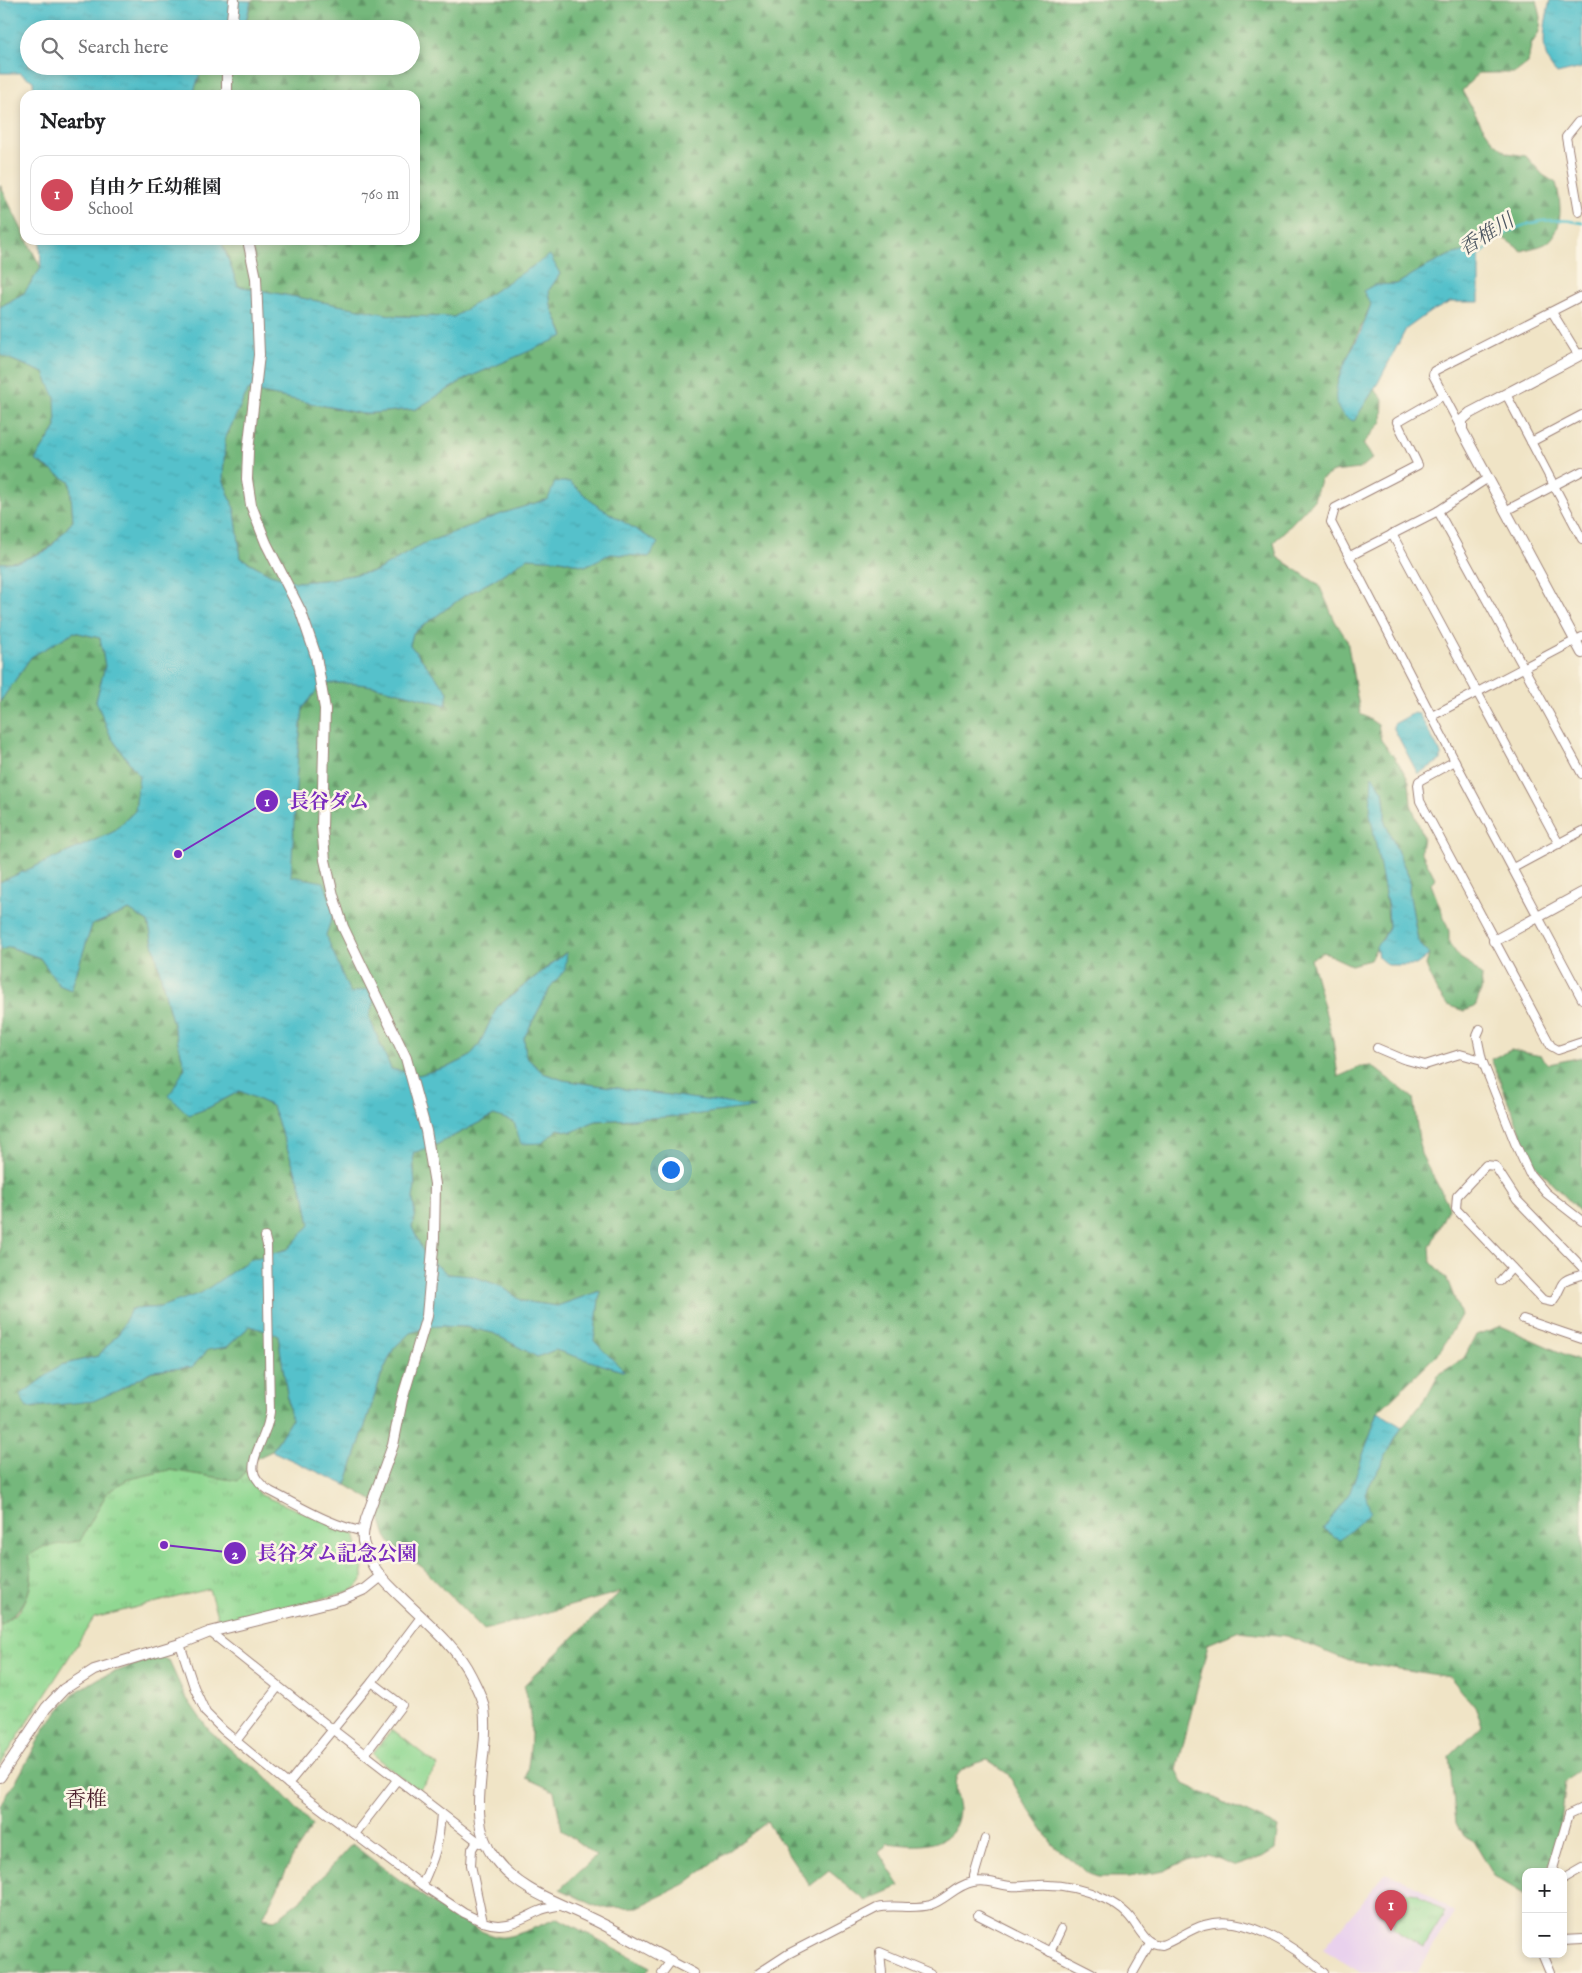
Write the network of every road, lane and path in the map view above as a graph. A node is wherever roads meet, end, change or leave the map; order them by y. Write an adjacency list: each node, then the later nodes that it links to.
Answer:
1 (234, 0): 2 (street)
2 (232, 20)
3 (227, 75): 4 (street)
4 (227, 90)
5 (1582, 121): 6 (street)
6 (1579, 212)
7 (249, 245): 50 (street)
8 (1582, 296): 9 (street)
9 (1552, 312): 10 (street); 12 (street)
10 (1580, 355): 11 (street)
11 (1506, 394): 14 (street); 15 (street)
12 (1444, 395): 14 (street); 23 (street)
13 (1582, 415): 15 (street)
14 (1462, 430): 17 (street)
15 (1532, 442): 18 (street)
16 (1582, 471): 18 (street)
17 (1488, 478): 19 (street); 20 (street)
18 (1554, 486): 20 (street); 22 (street)
19 (1438, 510): 21 (street); 26 (street)
20 (1507, 510): 24 (street)
21 (1392, 534): 23 (street); 27 (street)
22 (1582, 539)
23 (1350, 556): 28 (street)
24 (1579, 639): 25 (street); 26 (street)
25 (1582, 653)
26 (1525, 668): 27 (street); 30 (street)
27 (1478, 692): 28 (street); 32 (street)
28 (1432, 716): 29 (street)
29 (1455, 761): 33 (street); 36 (street)
30 (1582, 774)
31 (1582, 831): 32 (street)
32 (1559, 844): 33 (street)
33 (1514, 868): 35 (street)
34 (1582, 893): 35 (street)
35 (1539, 917): 36 (street); 37 (street)
36 (1494, 942): 39 (street)
37 (1582, 999)
38 (1480, 1028): 41 (street)
39 (1582, 1042)
40 (1377, 1048): 41 (street)
41 (1482, 1060): 42 (street)
42 (1582, 1221)
43 (266, 1241): 50 (street)
44 (1582, 1267): 45 (street)
45 (1512, 1268): 46 (street); 47 (street)
46 (1582, 1275)
47 (1500, 1280)
48 (1522, 1319): 49 (street)
49 (1582, 1339)
50 (363, 1531): 51 (street)
51 (380, 1576): 52 (street); 53 (street)
52 (421, 1617): 55 (street); 67 (street)
53 (210, 1632): 54 (street); 56 (street)
54 (180, 1644): 58 (street); 60 (street)
55 (372, 1682): 57 (street); 59 (street)
56 (278, 1687): 57 (street); 58 (street)
57 (332, 1729): 59 (street); 62 (street)
58 (236, 1741): 62 (street)
59 (365, 1754): 61 (street)
60 (0, 1777)
61 (397, 1780): 64 (street); 65 (street)
62 (288, 1784): 65 (street)
63 (1582, 1808): 68 (street)
64 (441, 1813): 67 (street); 72 (street)
65 (355, 1834): 72 (street)
66 (985, 1839): 71 (street)
67 (482, 1844): 73 (street); 75 (street)
68 (1553, 1868)
69 (1582, 1868): 70 (street)
70 (1567, 1877)
71 (974, 1881): 79 (street); 85 (street)
72 (422, 1885): 75 (street)
73 (562, 1905): 75 (street); 82 (street)
74 (978, 1914): 80 (street)
75 (483, 1922)
76 (1061, 1929): 80 (street)
77 (1582, 1939): 78 (street)
78 (1567, 1940)
79 (1150, 1943): 89 (street); 90 (street)
80 (1050, 1952): 88 (street)
81 (1544, 1958): 91 (street)
82 (671, 1961): 83 (street); 84 (street)
83 (662, 1973)
84 (694, 1973)
85 (759, 1973)
86 (882, 1973): 87 (street)
87 (930, 1973)
88 (1092, 1973)
89 (1133, 1973)
90 (1324, 1973)
91 (1550, 1973)

